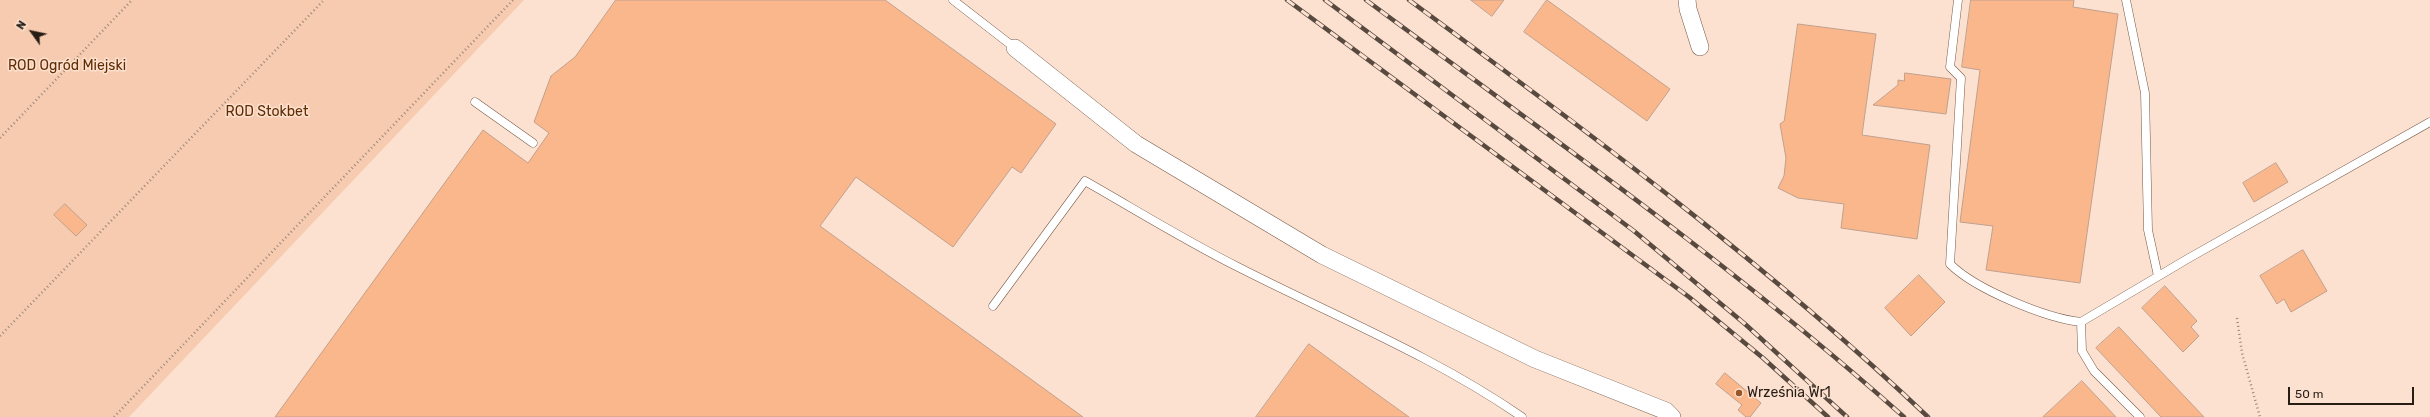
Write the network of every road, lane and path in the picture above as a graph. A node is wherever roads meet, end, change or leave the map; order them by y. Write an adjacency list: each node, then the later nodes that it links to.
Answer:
1 (132, 0): 12 (path)
2 (324, 0): 18 (path)
3 (513, 0): 19 (path)
4 (953, 0): 9 (lane)
5 (1688, 0): 8 (street)
6 (1958, 0): 17 (lane)
7 (2126, 0): 14 (lane)
8 (1700, 47)
9 (1015, 48): 21 (street)
10 (475, 102): 13 (lane)
11 (2430, 122): 14 (lane)
12 (0, 138)
13 (533, 143)
14 (2158, 276): 17 (lane)
15 (993, 306): 20 (lane)
16 (2237, 318): 23 (path)
17 (2081, 322): 22 (lane)
18 (0, 336)
19 (114, 417)
20 (1522, 417)
21 (1672, 417)
22 (2140, 417)
23 (2260, 417)

